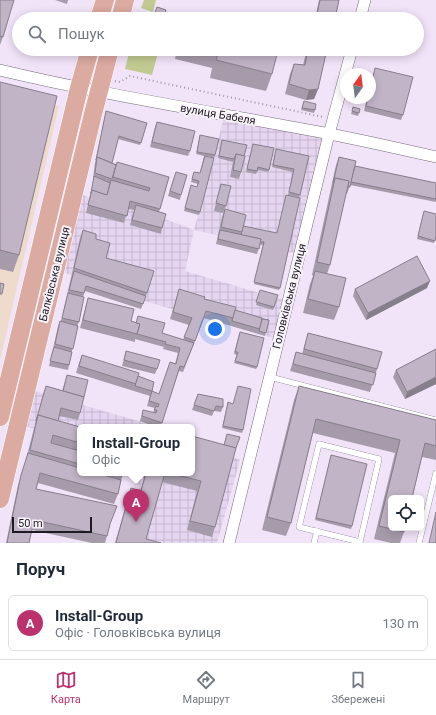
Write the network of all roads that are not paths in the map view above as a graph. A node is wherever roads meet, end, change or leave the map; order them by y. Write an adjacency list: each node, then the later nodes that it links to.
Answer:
1 (105, 0): 4 (main road)
2 (126, 0): 5 (main road)
3 (365, 0): 6 (street)
4 (101, 12)
5 (122, 12)
6 (362, 12)
7 (88, 56): 12 (main road, Балківська вулиця)
8 (108, 56): 11 (main road, Балківська вулиця)
9 (350, 56): 13 (street, Головківська вулиця)
10 (0, 70): 12 (street, вулиця Бабеля)
11 (100, 85): 12 (street, вулиця Бабеля); 13 (street, вулиця Бабеля); 19 (main road, Балківська вулиця)
12 (79, 88): 16 (main road, Балківська вулиця)
13 (329, 134): 14 (street, вулиця Бабеля); 15 (street, Головківська вулиця)
14 (436, 157)
15 (270, 377): 17 (lane); 21 (street, Головківська вулиця)
16 (0, 417)
17 (436, 420)
18 (436, 473): 23 (lane)
19 (0, 499)
20 (317, 531): 20 (lane); 22 (lane)
21 (229, 543)
22 (314, 543)
23 (419, 543)

